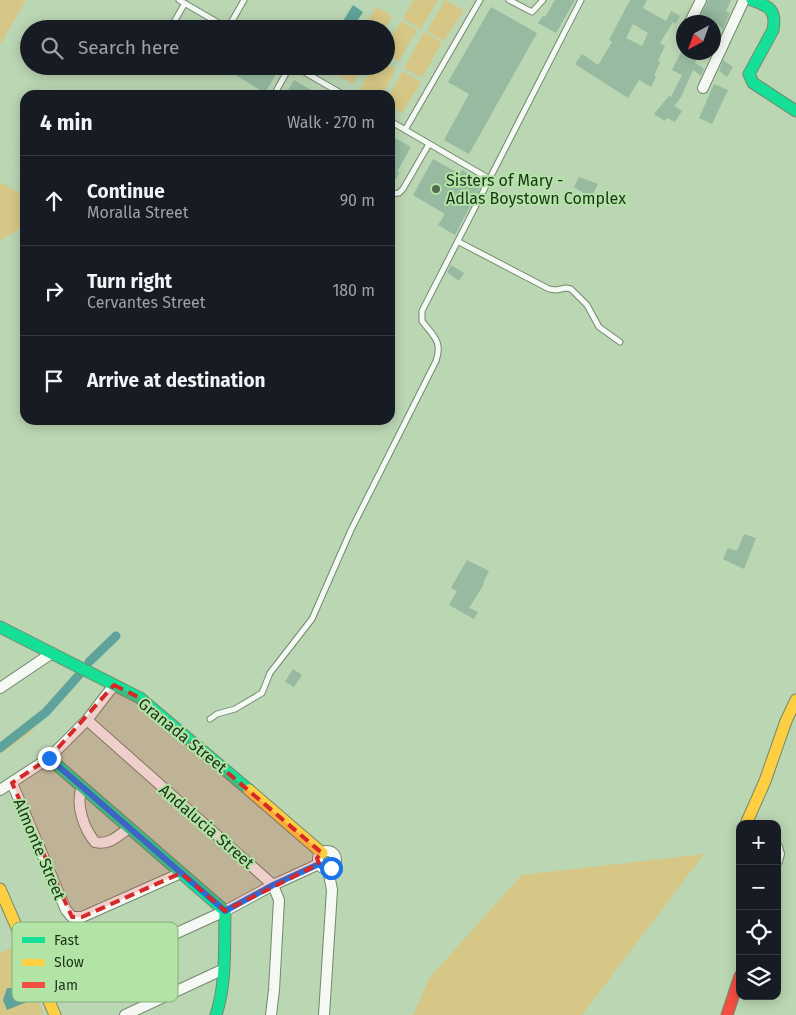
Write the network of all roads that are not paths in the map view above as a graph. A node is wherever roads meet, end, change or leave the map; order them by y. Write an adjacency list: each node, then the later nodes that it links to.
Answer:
1 (179, 0): 10 (lane)
2 (244, 0): 14 (lane)
3 (480, 0): 22 (lane)
4 (509, 0): 5 (lane)
5 (543, 0)
6 (581, 0): 26 (lane)
7 (701, 0): 11 (street)
8 (744, 0): 17 (street)
9 (752, 0): 20 (street)
10 (185, 3): 12 (lane); 13 (lane)
11 (694, 15)
12 (175, 20)
13 (215, 20)
14 (233, 20)
15 (285, 75): 18 (lane)
16 (310, 75): 19 (lane)
17 (703, 88)
18 (277, 90)
19 (335, 90)
20 (796, 112)
21 (395, 124): 22 (lane)
22 (405, 130): 23 (lane)
23 (429, 144): 24 (lane); 25 (lane)
24 (488, 178)
25 (395, 193)
26 (459, 242): 27 (lane); 33 (lane)
27 (620, 342)
28 (0, 628): 29 (street, Granada Street)
29 (52, 654): 30 (street, Granada Street); 31 (street)
30 (114, 685): 34 (street); 41 (street, Granada Street)
31 (0, 688)
32 (796, 700): 39 (street)
33 (210, 719)
34 (86, 720): 35 (street); 43 (street, Andalucia Street)
35 (49, 758): 36 (street); 37 (street)
36 (12, 782): 38 (street); 42 (street, Almonte Street)
37 (82, 787): 40 (street); 40 (street)
38 (0, 790)
39 (748, 820)
40 (129, 828): 42 (street)
41 (323, 862): 43 (street); 57 (street)
42 (180, 873): 45 (street)
43 (273, 885): 45 (street); 56 (street)
44 (0, 889): 46 (street)
45 (225, 911): 47 (street); 48 (street)
46 (14, 922)
47 (178, 932)
48 (224, 969): 50 (street); 55 (street)
49 (736, 988): 58 (street)
50 (178, 990)
51 (49, 1002): 53 (street)
52 (153, 1002): 54 (street)
53 (55, 1015)
54 (125, 1015)
55 (216, 1015)
56 (271, 1015)
57 (324, 1015)
58 (727, 1015)

